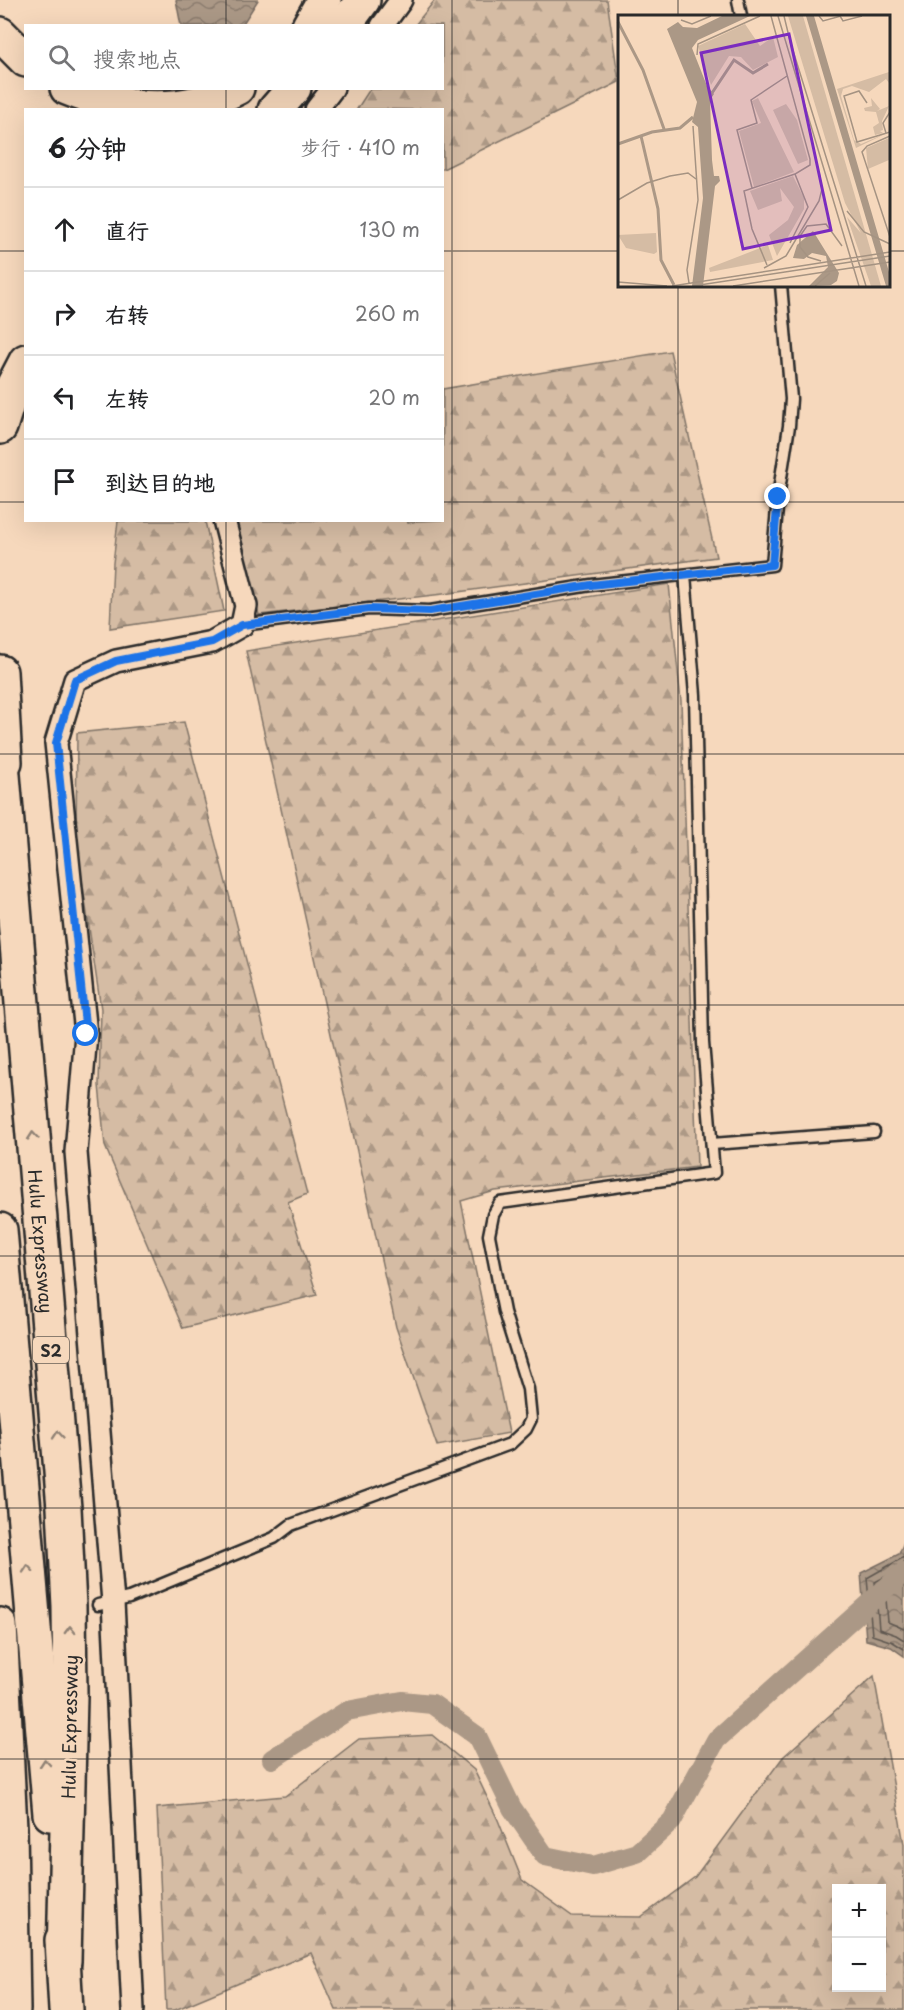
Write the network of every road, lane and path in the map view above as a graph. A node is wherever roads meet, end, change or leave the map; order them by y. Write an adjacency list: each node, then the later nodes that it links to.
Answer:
1 (324, 0): 6 (highway)
2 (363, 0): 7 (highway)
3 (401, 0): 8 (street)
4 (738, 0): 5 (lane)
5 (741, 15)
6 (310, 24)
7 (345, 24)
8 (383, 24)
9 (72, 90): 13 (highway)
10 (232, 90): 14 (highway)
11 (292, 90): 15 (highway)
12 (331, 90): 16 (street)
13 (145, 108)
14 (168, 108)
15 (277, 108)
16 (318, 108)
17 (781, 286): 21 (lane)
18 (24, 365): 19 (highway)
19 (0, 428)
20 (225, 522): 22 (street)
21 (685, 575): 22 (lane); 27 (lane)
22 (242, 625): 29 (street)
23 (0, 672): 25 (highway)
24 (0, 739): 25 (highway, Hulu Expressway / S2)
25 (12, 884): 32 (highway, Hulu Expressway / S2, one-way to 25)
26 (874, 1132): 27 (lane)
27 (712, 1144): 29 (lane)
28 (0, 1230): 32 (highway, Hulu Expressway / S2, one-way to 28)
29 (105, 1604): 36 (street)
30 (0, 1625): 33 (highway)
31 (0, 1895): 33 (highway)
32 (64, 1961): 35 (highway, Hulu Expressway / S2)
33 (11, 1971): 34 (highway)
34 (13, 2010)
35 (66, 2010)
36 (133, 2010)

